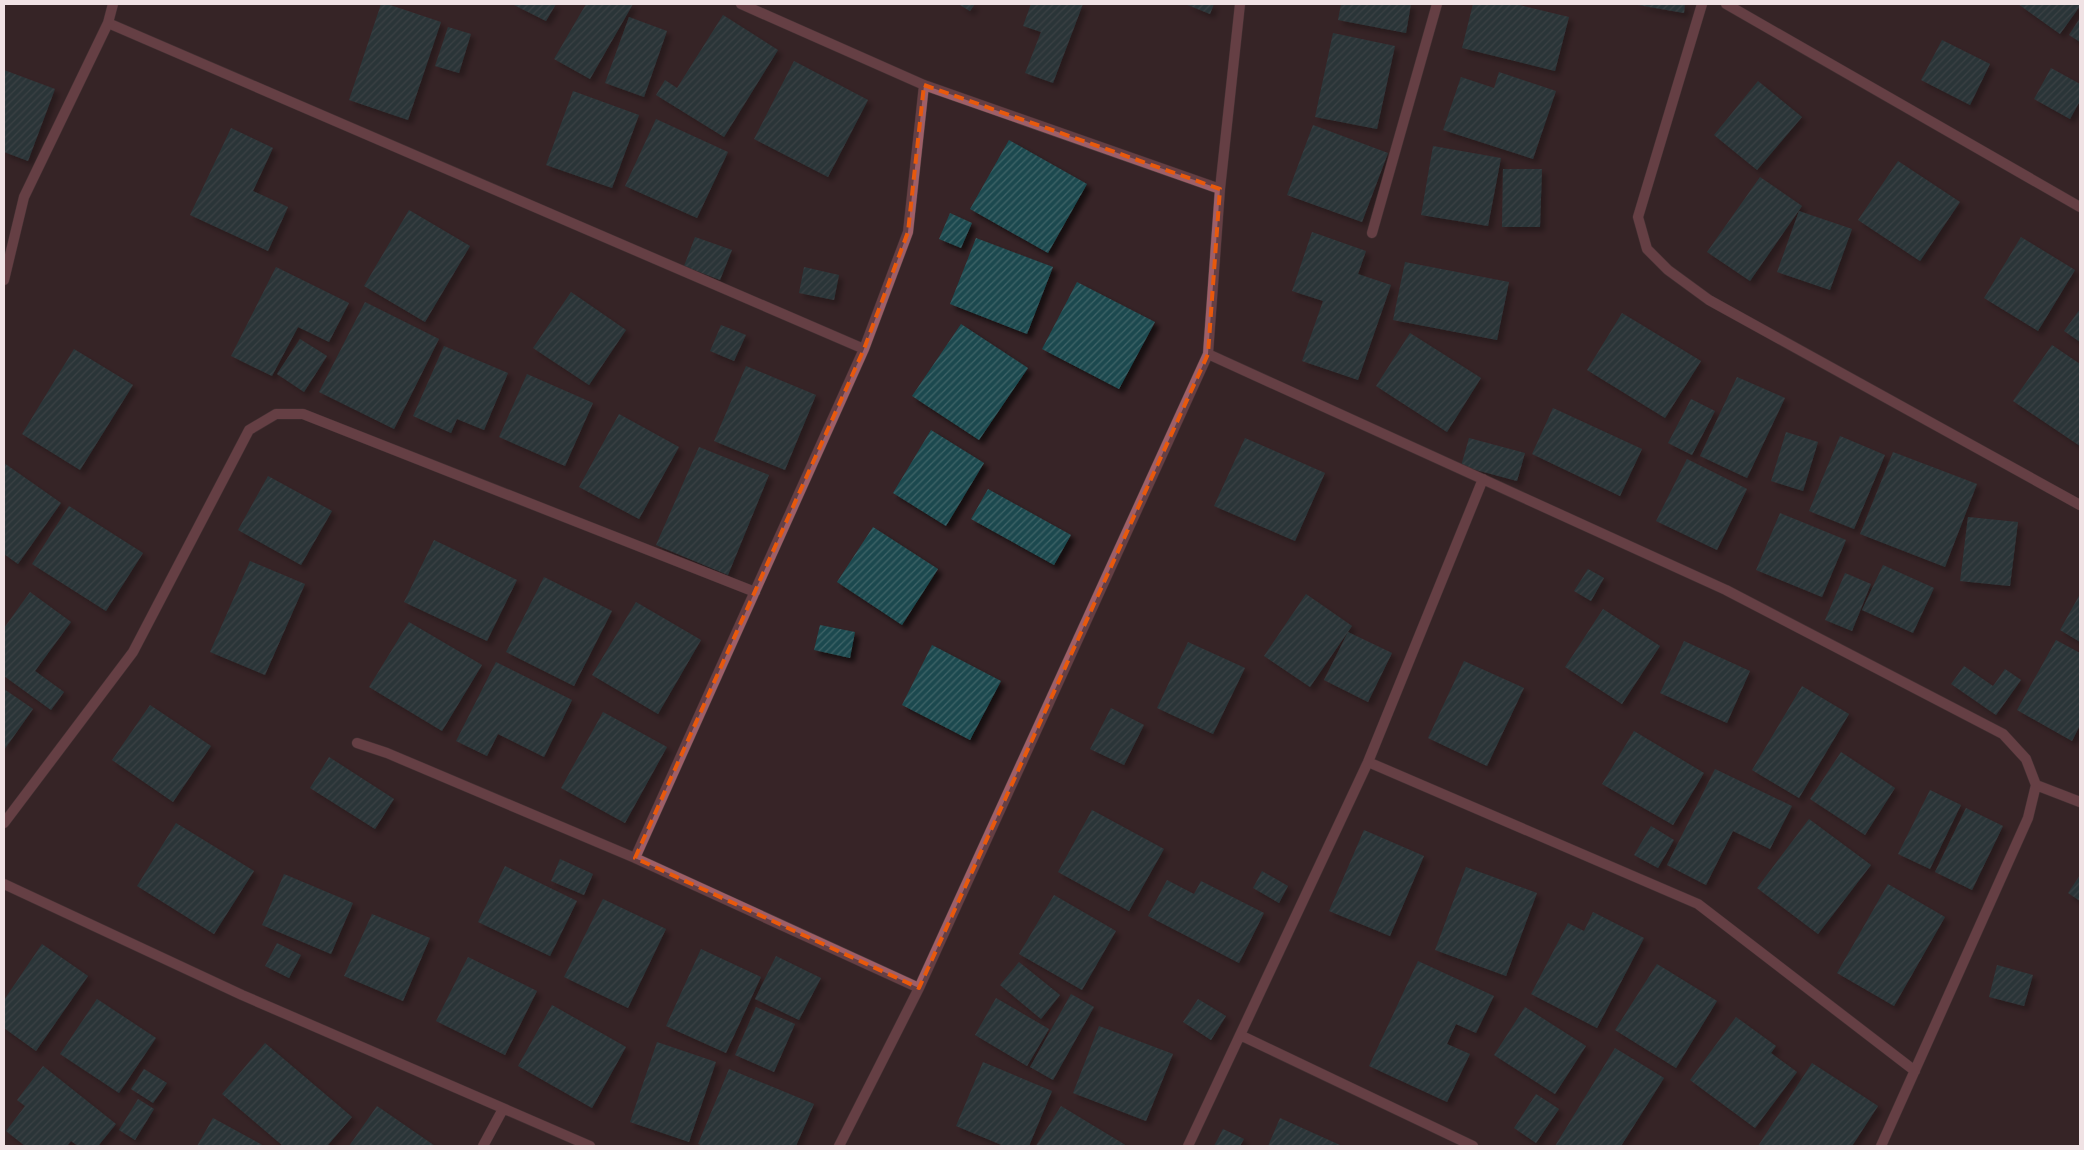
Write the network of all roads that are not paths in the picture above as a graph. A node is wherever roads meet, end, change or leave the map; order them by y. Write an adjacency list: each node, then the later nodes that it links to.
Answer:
1 (113, 4): 7 (street)
2 (741, 4): 8 (street)
3 (1240, 4): 9 (street)
4 (1437, 4): 11 (street)
5 (1702, 4): 16 (street)
6 (1726, 4): 10 (street)
7 (108, 23): 12 (street); 13 (street)
8 (924, 85): 9 (street); 13 (street)
9 (1220, 189): 14 (street)
10 (2080, 207)
11 (1372, 233)
12 (4, 280)
13 (864, 349): 17 (street)
14 (1208, 354): 15 (street); 25 (street)
15 (1483, 479): 19 (street); 20 (street)
16 (2080, 505)
17 (755, 592): 22 (street); 23 (street)
18 (357, 743): 23 (street)
19 (1368, 762): 26 (street); 27 (street)
20 (2036, 785): 21 (street); 27 (street)
21 (2080, 802)
22 (4, 823)
23 (635, 858): 25 (street)
24 (4, 884): 28 (street)
25 (919, 988): 31 (street)
26 (1240, 1035): 32 (street); 33 (street)
27 (1914, 1071): 34 (street)
28 (503, 1109): 29 (street); 30 (street)
29 (484, 1146)
30 (590, 1146)
31 (838, 1146)
32 (1188, 1146)
33 (1473, 1146)
34 (1881, 1146)

